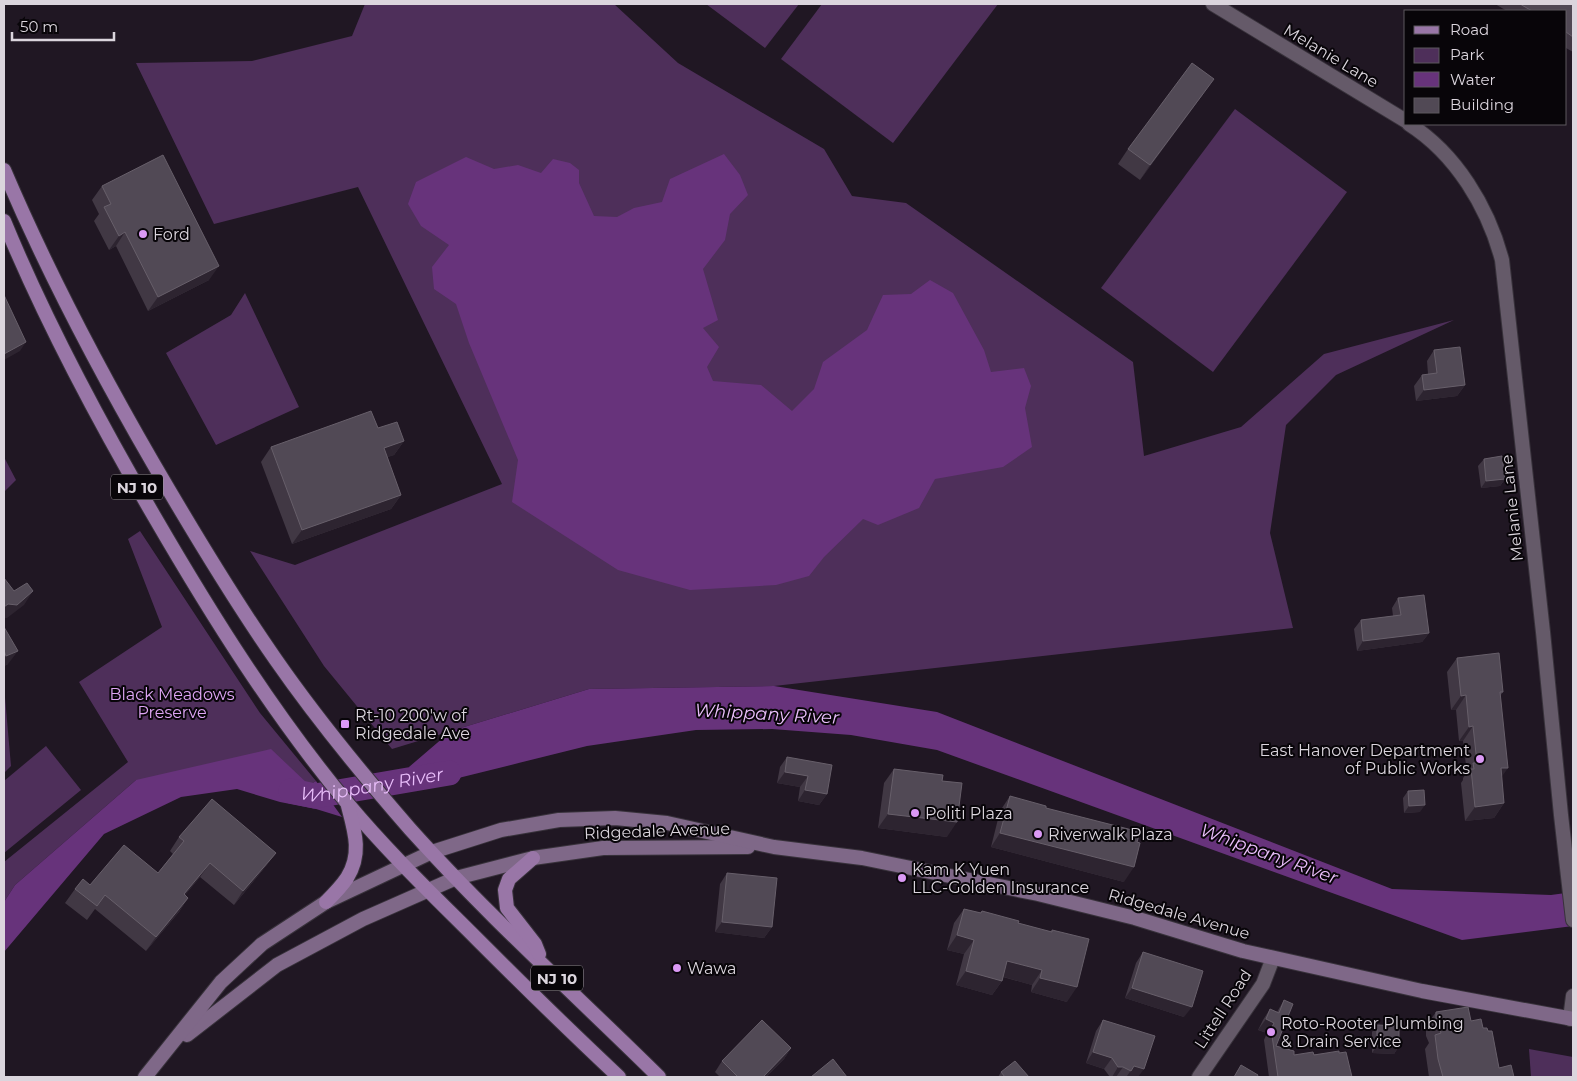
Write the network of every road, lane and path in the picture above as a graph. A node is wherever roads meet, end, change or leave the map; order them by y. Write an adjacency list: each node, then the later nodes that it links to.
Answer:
1 (1213, 4): 2 (street, Melanie Lane)
2 (1404, 121)
3 (1411, 125): 14 (street, Melanie Lane)
4 (4, 170): 8 (main road, NJ 10)
5 (4, 221): 6 (main road, NJ 10)
6 (348, 803): 10 (main road, NJ 10); 13 (main road)
7 (774, 846): 8 (main road, Ridgedale Avenue); 9 (main road, Ridgedale Avenue); 15 (main road, Ridgedale Avenue)
8 (432, 852): 10 (main road, Ridgedale Avenue); 11 (main road, NJ 10)
9 (533, 858): 11 (main road, Ridgedale Avenue); 16 (main road)
10 (404, 866): 12 (main road, NJ 10); 13 (main road, Ridgedale Avenue)
11 (456, 878): 12 (main road, Ridgedale Avenue); 16 (main road, NJ 10)
12 (427, 890): 19 (main road, Ridgedale Avenue); 21 (main road, NJ 10)
13 (326, 902): 19 (main road, Ridgedale Avenue)
14 (1573, 920)
15 (1273, 958): 18 (main road, Ridgedale Avenue); 23 (street, Littell Road)
16 (542, 964): 22 (main road, NJ 10)
17 (1573, 996): 18 (street)
18 (1572, 1019)
19 (169, 1049): 20 (main road)
20 (145, 1077)
21 (619, 1077)
22 (659, 1077)
23 (1199, 1077)

